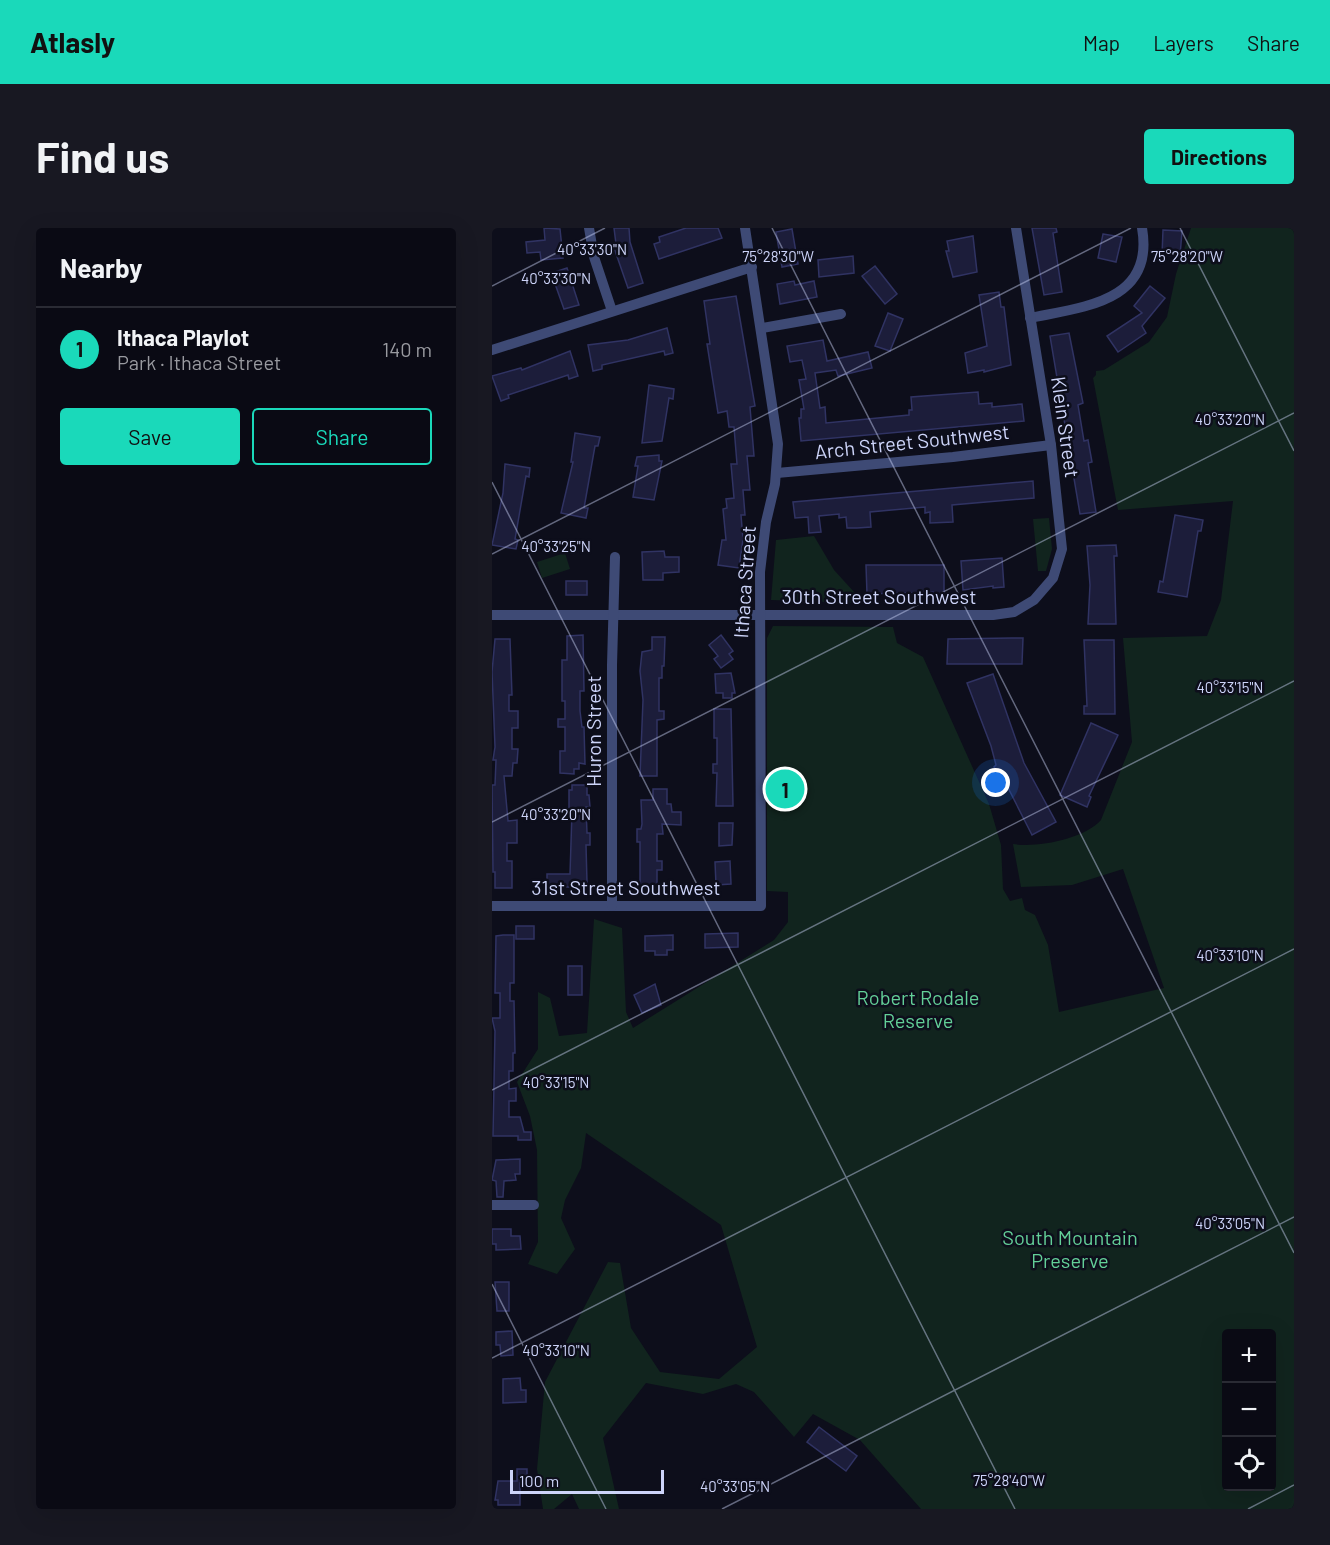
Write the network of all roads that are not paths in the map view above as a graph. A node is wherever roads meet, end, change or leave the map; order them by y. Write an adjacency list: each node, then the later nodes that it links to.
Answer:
1 (589, 228): 6 (street)
2 (745, 228): 5 (street, Ithaca Street)
3 (1016, 228): 8 (street, Klein Street)
4 (1142, 228): 8 (street)
5 (752, 267): 6 (street); 9 (street, Ithaca Street)
6 (612, 311): 10 (street)
7 (841, 314): 9 (street)
8 (1030, 318): 11 (street, Klein Street)
9 (762, 328): 12 (street, Ithaca Street)
10 (492, 350)
11 (1051, 445): 12 (street, Arch Street Southwest); 14 (street, Klein Street)
12 (777, 473): 17 (street, Ithaca Street)
13 (615, 557): 16 (street, Huron Street)
14 (1014, 612): 17 (street, 30th Street Southwest)
15 (492, 615): 16 (street, 30th Street Southwest)
16 (613, 615): 17 (street, 30th Street Southwest); 19 (street, Huron Street)
17 (759, 615): 20 (street, Ithaca Street)
18 (492, 906): 19 (street, 31st Street Southwest)
19 (612, 906): 20 (street, 31st Street Southwest)
20 (760, 906)
21 (492, 1205): 22 (street)
22 (534, 1205)

